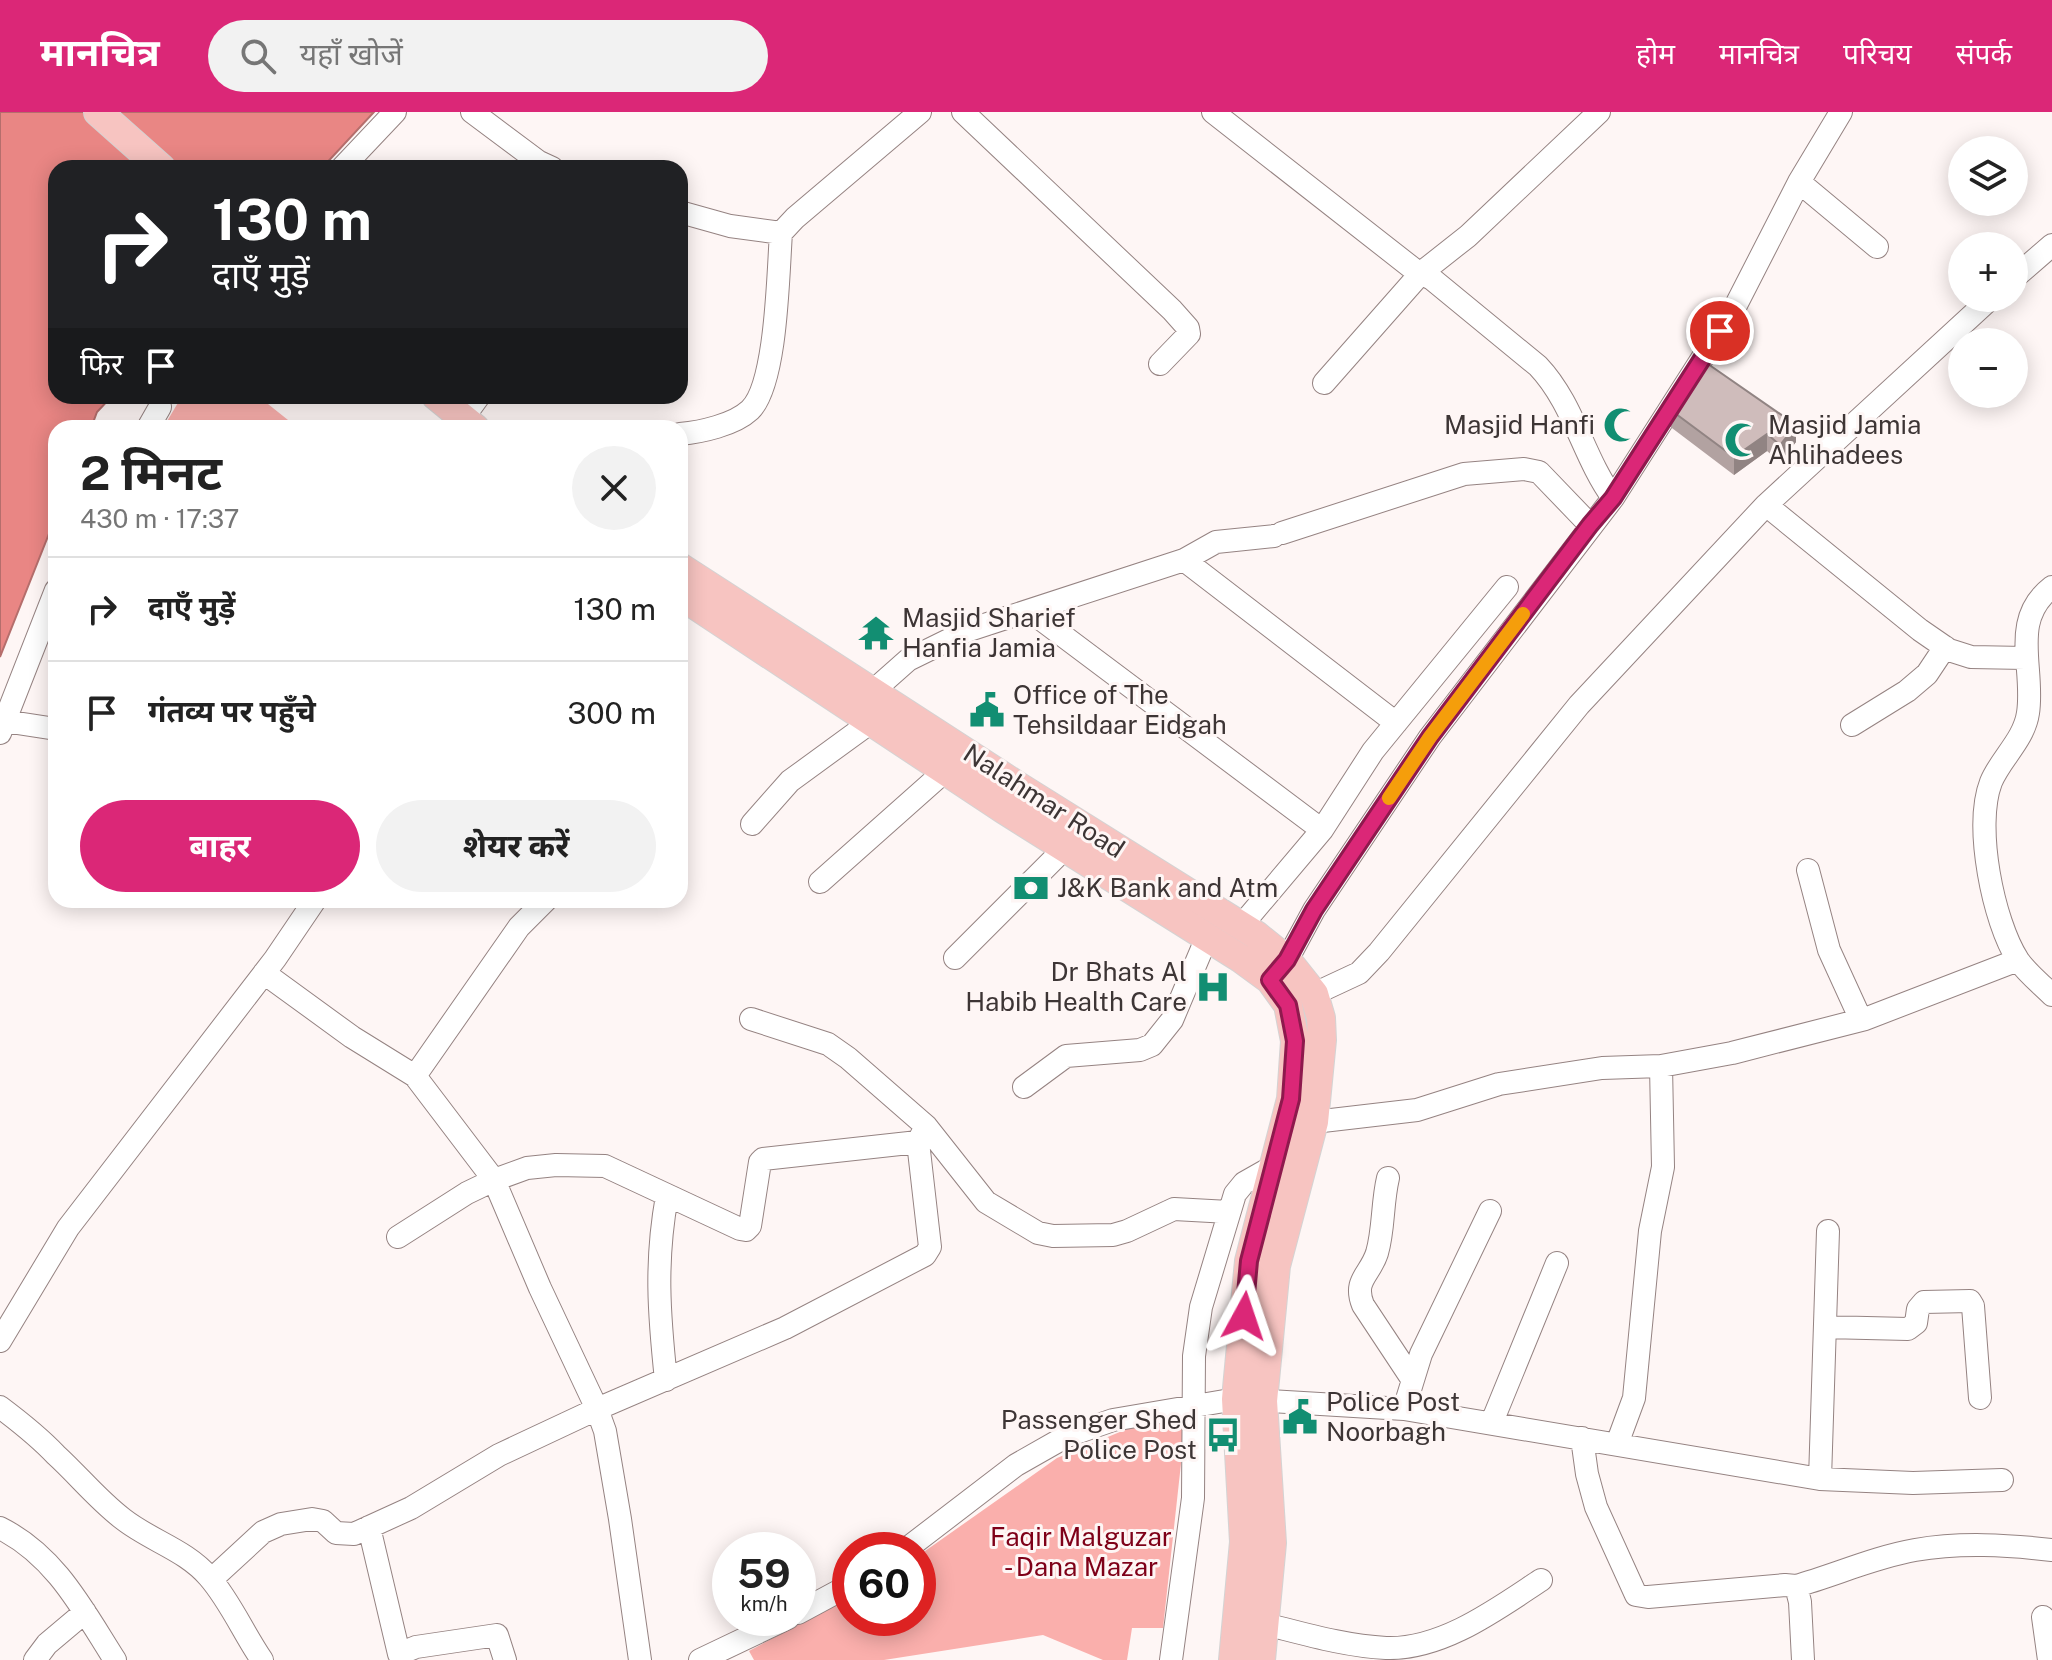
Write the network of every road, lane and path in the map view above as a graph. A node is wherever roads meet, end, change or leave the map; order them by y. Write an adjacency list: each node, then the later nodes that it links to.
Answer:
1 (98, 112): 9 (main road)
2 (395, 112): 10 (street)
3 (472, 112): 11 (street)
4 (920, 112): 14 (street)
5 (963, 112): 20 (street)
6 (1213, 112): 18 (street)
7 (1599, 112): 18 (street)
8 (1841, 112): 12 (street)
9 (152, 160)
10 (350, 160)
11 (536, 160)
12 (1799, 182): 16 (street); 27 (street)
13 (688, 214): 14 (street)
14 (781, 233): 26 (street)
15 (2052, 245): 17 (street)
16 (1877, 247)
17 (2028, 266)
18 (1421, 273): 21 (street); 27 (street)
19 (1976, 312): 28 (street)
20 (1160, 364)
21 (1324, 383)
22 (452, 404): 24 (main road)
23 (160, 407): 25 (street)
24 (472, 414)
25 (153, 420)
26 (688, 433)
27 (1613, 498): 29 (street)
28 (1766, 505): 37 (street); 59 (street)
29 (1590, 525): 30 (street); 57 (street)
30 (1184, 560): 36 (street); 41 (street)
31 (688, 572): 39 (main road, Nalahmar Road)
32 (1507, 587): 41 (street)
33 (2052, 587): 38 (street)
34 (688, 600): 40 (main road, Nalahmar Road)
35 (48, 610): 43 (street)
36 (1030, 611): 39 (street); 47 (street)
37 (1945, 647): 38 (street); 42 (street)
38 (2025, 658): 56 (street)
39 (873, 691): 53 (main road, Nalahmar Road)
40 (871, 722): 45 (main road, Nalahmar Road); 46 (street)
41 (1396, 723): 47 (street)
42 (1852, 725)
43 (2, 727): 44 (street)
44 (48, 729)
45 (945, 771): 48 (main road, Nalahmar Road); 50 (street)
46 (752, 824)
47 (1322, 830): 53 (street)
48 (1065, 848): 54 (main road, Nalahmar Road); 55 (street)
49 (1808, 870): 62 (street)
50 (820, 882)
51 (309, 908): 58 (street)
52 (538, 908): 64 (street)
53 (1241, 926): 57 (main road, Nalahmar Road)
54 (1207, 937): 57 (main road, Nalahmar Road); 65 (street)
55 (955, 958)
56 (2018, 960): 60 (street); 62 (street)
57 (1279, 970): 59 (main road, Nalahmar Road); 68 (main road, Nalahmar Road)
58 (264, 973): 64 (street); 78 (street)
59 (1314, 994): 66 (main road, Nalahmar Road)
60 (2052, 995)
61 (751, 1019): 67 (street)
62 (1861, 1020): 63 (street)
63 (1661, 1066): 66 (street); 89 (street)
64 (415, 1076): 70 (street)
65 (1024, 1087)
66 (1314, 1122): 82 (main road, Nalahmar Road)
67 (922, 1134): 71 (street); 73 (street); 80 (street)
68 (1274, 1166): 73 (street); 82 (main road, Nalahmar Road)
69 (1388, 1178): 79 (street)
70 (494, 1180): 71 (street); 75 (street); 85 (street)
71 (667, 1196): 80 (street)
72 (1490, 1211): 79 (street)
73 (1229, 1212): 83 (street)
74 (1828, 1231): 77 (street)
75 (398, 1237)
76 (1557, 1263): 87 (street)
77 (1825, 1327): 81 (street); 90 (street)
78 (0, 1341)
79 (1412, 1379): 86 (street)
80 (666, 1380): 85 (street)
81 (1980, 1398)
82 (1250, 1400): 83 (street); 86 (street); 101 (main road, Nalahmar Road); 111 (main road, Nalahmar Road)
83 (1195, 1405): 94 (street); 110 (street)
84 (0, 1407): 96 (street)
85 (597, 1409): 92 (street); 108 (street)
86 (1404, 1409): 87 (street)
87 (1492, 1422): 88 (street)
88 (1582, 1438): 89 (street); 98 (street)
89 (1617, 1444): 90 (street)
90 (1820, 1479): 91 (street)
91 (2002, 1480)
92 (369, 1527): 96 (street); 103 (street)
93 (0, 1528): 99 (street)
94 (929, 1532)
95 (2052, 1550): 98 (street)
96 (212, 1579): 106 (street)
97 (1541, 1580): 101 (street)
98 (1796, 1586): 113 (street)
99 (85, 1612): 104 (street); 105 (street)
100 (2043, 1617): 114 (street)
101 (1265, 1624): 112 (main road, Nalahmar Road)
102 (750, 1636): 109 (street)
103 (394, 1657): 107 (street)
104 (35, 1660)
105 (115, 1660)
106 (262, 1660)
107 (505, 1660)
108 (640, 1660)
109 (700, 1660)
110 (1171, 1660)
111 (1233, 1660)
112 (1261, 1660)
113 (1803, 1660)
114 (2049, 1660)

